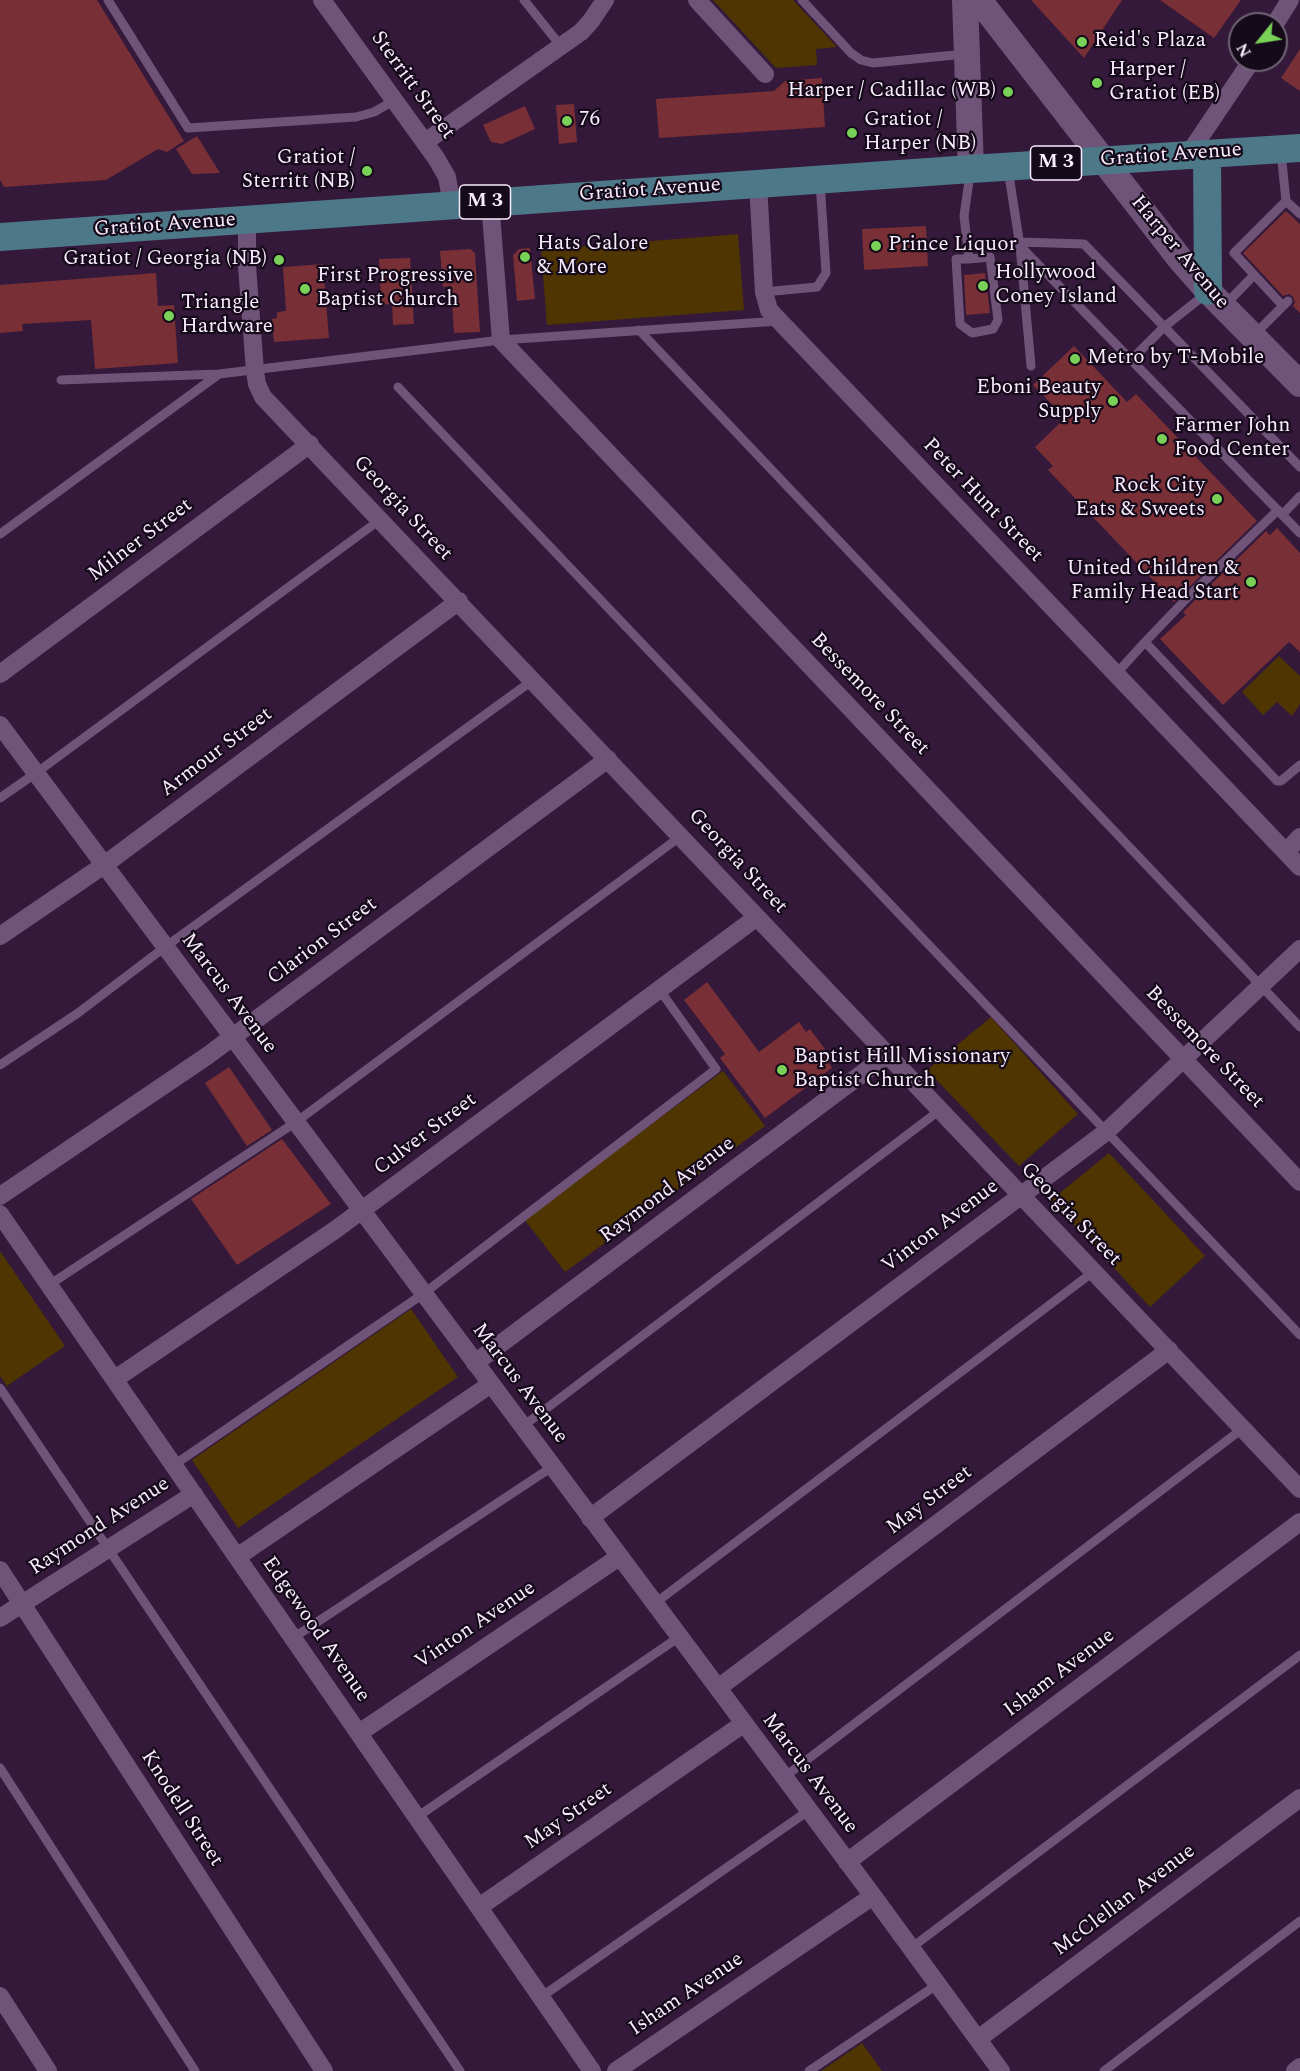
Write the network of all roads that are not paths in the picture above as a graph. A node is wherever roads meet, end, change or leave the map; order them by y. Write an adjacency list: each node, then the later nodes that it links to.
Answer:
1 (108, 0): 13 (lane)
2 (322, 0): 13 (street, Sterritt Street)
3 (524, 0): 9 (lane)
4 (605, 0): 9 (street)
5 (697, 0): 12 (street)
6 (802, 0): 10 (lane)
7 (966, 0): 10 (main road)
8 (980, 0): 17 (main road, Harper Avenue)
9 (560, 45): 14 (street)
10 (966, 54): 19 (main road)
11 (1245, 72): 16 (street)
12 (765, 74)
13 (395, 100): 14 (street, Sterritt Street)
14 (426, 142): 24 (street, Sterritt Street)
15 (1291, 149): 16 (main road, Gratiot Avenue / M 3); 22 (lane)
16 (1198, 154): 17 (main road, Gratiot Avenue / M 3); 32 (main road)
17 (1104, 160): 18 (main road, Gratiot Avenue / M 3); 32 (main road, Harper Avenue)
18 (1008, 166): 19 (main road, Gratiot Avenue / M 3); 28 (lane)
19 (971, 169): 20 (main road, Gratiot Avenue / M 3); 29 (lane)
20 (820, 179): 21 (main road, Gratiot Avenue / M 3); 31 (lane)
21 (758, 183): 23 (main road, Gratiot Avenue / M 3); 31 (street, Peter Hunt Street)
22 (1286, 201): 25 (lane); 30 (lane)
23 (490, 202): 24 (main road, Gratiot Avenue / M 3); 37 (street)
24 (452, 205): 26 (main road, Gratiot Avenue / M 3)
25 (1300, 214)
26 (247, 220): 27 (main road, Gratiot Avenue / M 3); 40 (street, Georgia Street)
27 (2, 232)
28 (1019, 244): 34 (lane); 38 (lane); 39 (lane)
29 (969, 259): 29 (lane)
30 (1254, 275): 32 (lane); 36 (lane)
31 (764, 292): 33 (street, Peter Hunt Street)
32 (1216, 299): 34 (lane); 36 (main road, Harper Avenue)
33 (779, 321): 35 (lane); 55 (street, Peter Hunt Street)
34 (1164, 327): 38 (lane); 46 (lane)
35 (639, 330): 37 (lane); 71 (lane)
36 (1253, 336): 43 (main road, Harper Avenue)
37 (501, 340): 40 (lane); 76 (street, Bessemore Street)
38 (1131, 360): 48 (lane)
39 (1031, 366)
40 (255, 371): 41 (lane); 45 (street, Georgia Street)
41 (219, 374): 42 (lane); 51 (lane)
42 (61, 380)
43 (1300, 384)
44 (398, 387): 80 (lane)
45 (310, 444): 49 (street, Georgia Street); 54 (street, Milner Street)
46 (1300, 467)
47 (1300, 496): 48 (lane)
48 (1280, 513): 50 (lane); 53 (lane)
49 (381, 519): 52 (street, Georgia Street); 60 (lane)
50 (1300, 533)
51 (0, 534)
52 (459, 601): 56 (street, Georgia Street); 65 (street, Armour Street)
53 (1144, 642): 55 (lane); 59 (lane)
54 (0, 674)
55 (1116, 674): 64 (street, Peter Hunt Street)
56 (533, 680): 58 (street, Georgia Street); 69 (lane)
57 (0, 725): 60 (street, Marcus Avenue)
58 (608, 759): 62 (street, Georgia Street); 74 (street, Clarion Street)
59 (1300, 765)
60 (36, 774): 61 (lane); 65 (street, Marcus Avenue)
61 (0, 798)
62 (681, 836): 67 (street, Georgia Street); 79 (lane)
63 (1300, 837): 64 (street)
64 (1286, 852): 66 (street, Peter Hunt Street)
65 (104, 865): 68 (street, Armour Street); 69 (street, Marcus Avenue)
66 (1300, 867)
67 (757, 916): 72 (street, Culver Street); 75 (street, Georgia Street)
68 (0, 936)
69 (165, 947): 74 (street, Marcus Avenue); 77 (lane)
70 (1300, 949): 71 (street, Vinton Avenue)
71 (1261, 986): 73 (lane); 76 (street, Vinton Avenue)
72 (659, 989): 84 (street, Culver Street); 88 (lane)
73 (1300, 1027)
74 (232, 1037): 79 (street, Marcus Avenue); 82 (street, Clarion Street)
75 (887, 1055): 78 (street, Georgia Street); 91 (street, Raymond Avenue)
76 (1184, 1059): 80 (street, Vinton Avenue); 81 (street, Bessemore Street)
77 (0, 1065)
78 (940, 1110): 83 (street, Georgia Street); 95 (lane)
79 (296, 1122): 84 (street, Marcus Avenue); 87 (lane)
80 (1106, 1131): 83 (street, Vinton Avenue); 89 (lane)
81 (1300, 1182)
82 (0, 1196)
83 (1020, 1196): 86 (street, Georgia Street); 101 (street, Vinton Avenue)
84 (362, 1210): 88 (street, Marcus Avenue); 92 (street, Culver Street)
85 (0, 1214): 87 (street, Edgewood Avenue)
86 (1093, 1272): 90 (street, Georgia Street); 108 (lane)
87 (49, 1285): 92 (street, Edgewood Avenue)
88 (423, 1294): 91 (street, Marcus Avenue); 97 (lane)
89 (1300, 1335)
90 (1169, 1350): 96 (street, Georgia Street); 113 (street, May Street)
91 (475, 1363): 93 (street, Marcus Avenue)
92 (115, 1379): 97 (street, Edgewood Avenue)
93 (491, 1384): 95 (street, Marcus Avenue); 104 (street)
94 (0, 1388): 103 (lane)
95 (522, 1427): 98 (street, Marcus Avenue)
96 (1242, 1429): 99 (street, Georgia Street); 117 (lane)
97 (174, 1465): 100 (street, Edgewood Avenue)
98 (552, 1467): 101 (street, Marcus Avenue); 111 (lane)
99 (1300, 1489)
100 (194, 1494): 103 (street, Raymond Avenue); 104 (street, Edgewood Avenue)
101 (590, 1518): 105 (street, Marcus Avenue)
102 (1300, 1522): 121 (street, Isham Avenue)
103 (108, 1548): 107 (street, Raymond Avenue); 134 (lane)
104 (237, 1557): 111 (street, Edgewood Avenue)
105 (619, 1557): 108 (street, Marcus Avenue); 115 (street, Vinton Avenue)
106 (0, 1570): 107 (street, Knodell Street)
107 (21, 1604): 109 (street, Raymond Avenue); 133 (street, Knodell Street)
108 (654, 1604): 110 (street, Marcus Avenue)
109 (0, 1618)
110 (679, 1637): 113 (street, Marcus Avenue); 120 (lane)
111 (293, 1638): 115 (street, Edgewood Avenue)
112 (1300, 1655): 125 (lane)
113 (718, 1688): 114 (street, Marcus Avenue)
114 (743, 1724): 117 (street, Marcus Avenue); 123 (street, May Street)
115 (358, 1733): 120 (street, Edgewood Avenue)
116 (0, 1768): 132 (lane)
117 (783, 1778): 119 (street, Marcus Avenue)
118 (1300, 1798): 129 (street, McClellan Avenue)
119 (808, 1811): 121 (street, Marcus Avenue); 128 (lane)
120 (417, 1818): 123 (street, Edgewood Avenue)
121 (847, 1862): 122 (street, Marcus Avenue)
122 (873, 1896): 125 (street, Marcus Avenue); 136 (street, Isham Avenue)
123 (479, 1906): 128 (street, Edgewood Avenue)
124 (1300, 1921): 139 (lane)
125 (911, 1948): 126 (street, Marcus Avenue)
126 (938, 1984): 129 (street, Marcus Avenue); 137 (lane)
127 (0, 1996): 131 (street)
128 (541, 1997): 135 (street, Edgewood Avenue)
129 (978, 2039): 138 (street, Marcus Avenue)
130 (1300, 2067): 140 (street)
131 (48, 2071)
132 (195, 2071)
133 (324, 2071)
134 (460, 2071)
135 (592, 2071)
136 (616, 2071)
137 (809, 2071)
138 (1000, 2071)
139 (1104, 2071)
140 (1295, 2071)

